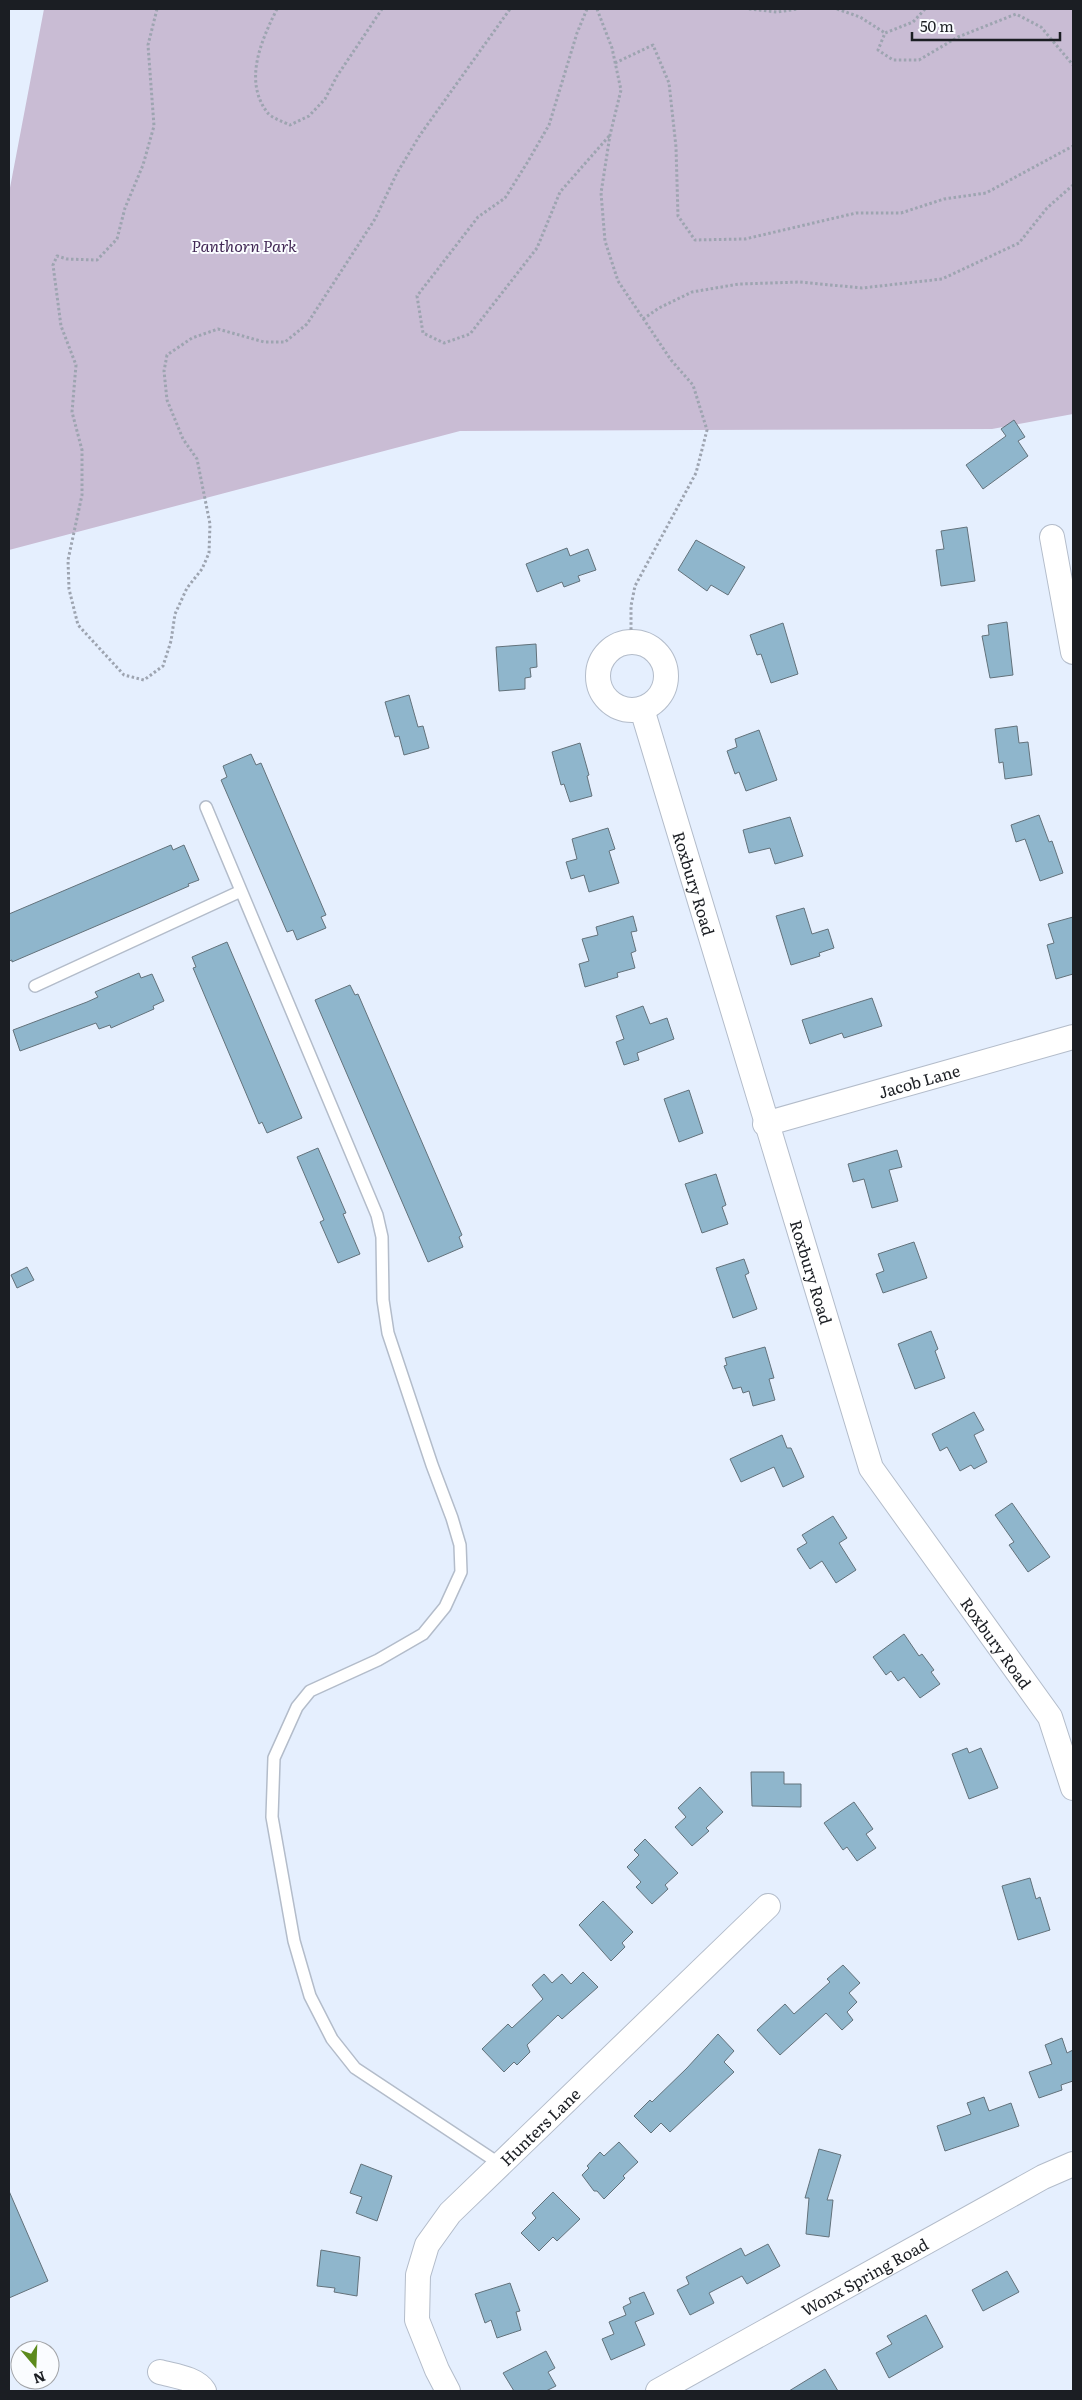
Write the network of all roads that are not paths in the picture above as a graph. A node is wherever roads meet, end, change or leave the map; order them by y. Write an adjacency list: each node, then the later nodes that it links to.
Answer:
1 (1052, 537): 2 (street)
2 (1073, 652)
3 (642, 709): 3 (street); 8 (street, Roxbury Road)
4 (206, 807): 5 (lane)
5 (241, 891): 6 (lane); 11 (lane)
6 (35, 986)
7 (1073, 1037): 8 (street, Jacob Lane)
8 (765, 1124): 9 (street, Roxbury Road)
9 (1073, 1788)
10 (768, 1906): 11 (street, Hunters Lane)
11 (500, 2164): 15 (street, Hunters Lane)
12 (1073, 2164): 16 (street, Wonx Spring Road)
13 (160, 2372): 14 (street)
14 (204, 2391)
15 (448, 2391)
16 (658, 2391)

